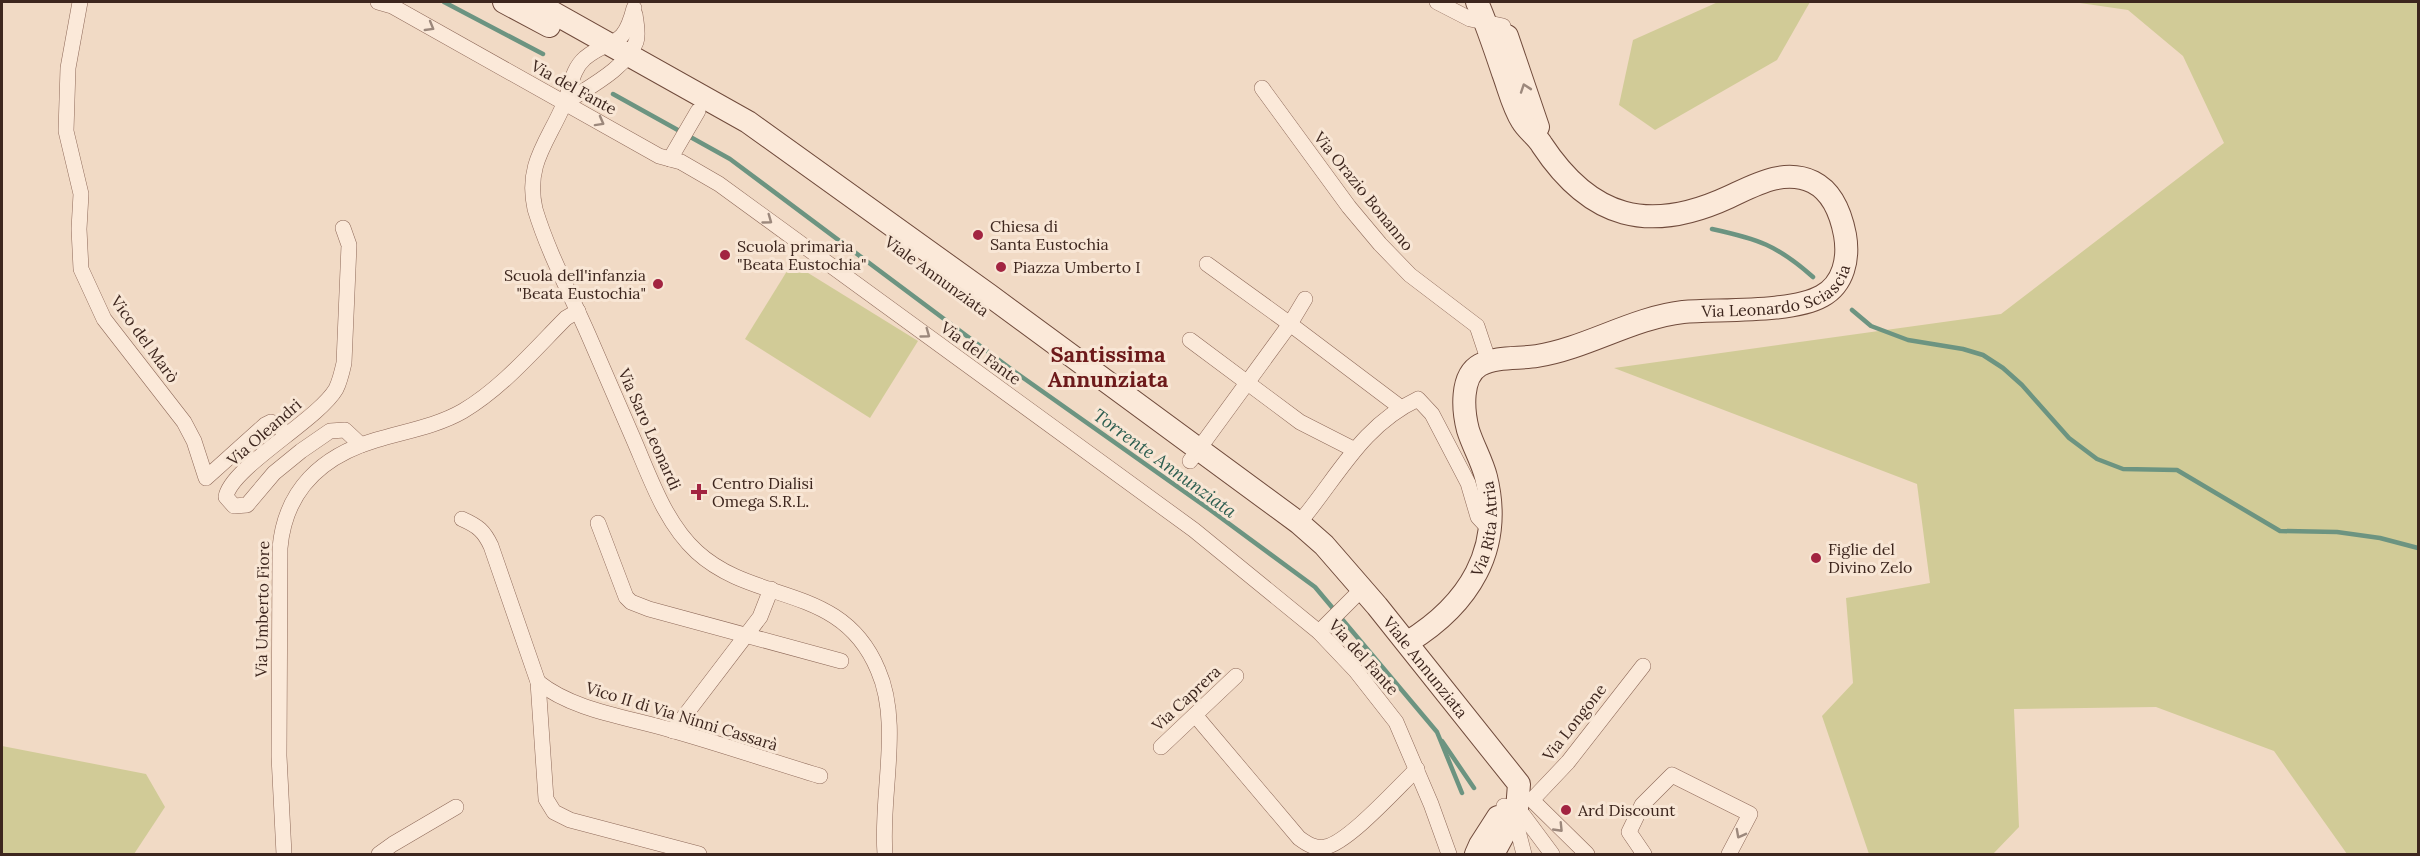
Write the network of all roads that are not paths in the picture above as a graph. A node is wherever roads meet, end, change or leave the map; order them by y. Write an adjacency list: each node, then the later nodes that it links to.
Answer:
1 (80, 2): 25 (street, Vico del Marò)
2 (378, 2): 12 (street, Via del Fante, one-way to 12)
3 (504, 2): 10 (main road, Viale Annunziata)
4 (534, 2): 10 (main road, Viale Annunziata)
5 (1437, 2): 9 (street)
6 (1477, 2): 9 (main road, Via Leonardo Sciascia)
7 (1493, 2): 9 (main road, Via Leonardo Sciascia)
8 (634, 5): 10 (street); 10 (street)
9 (1494, 25): 22 (main road, Via Leonardo Sciascia)
10 (613, 54): 12 (street); 12 (street, Via Saro Leonardi); 13 (main road, Viale Annunziata); 14 (main road, Viale Annunziata)
11 (1262, 88): 22 (street, Via Orazio Bonanno)
12 (565, 103): 15 (street, Via del Fante, one-way to 15); 19 (street, Via Saro Leonardi)
13 (695, 115): 14 (main road, Viale Annunziata); 15 (street)
14 (744, 128): 28 (main road, Viale Annunziata)
15 (673, 156): 35 (street, Via del Fante, one-way to 35)
16 (343, 228): 25 (street, Via Oleandri)
17 (1207, 264): 20 (street)
18 (1305, 299): 20 (street)
19 (578, 310): 26 (street, Via Umberto Fiore); 33 (street, Via Saro Leonardi)
20 (1290, 324): 23 (street); 24 (street)
21 (1190, 340): 23 (street)
22 (1489, 362): 32 (main road, Via Rita Atria)
23 (1246, 384): 27 (street); 28 (street)
24 (1400, 407): 27 (street); 32 (street)
25 (286, 434): 26 (street, Via Oleandri)
26 (361, 445): 50 (street, Via Umberto Fiore)
27 (1353, 449): 31 (street)
28 (1195, 455): 31 (main road, Viale Annunziata); 34 (main road, Viale Annunziata)
29 (462, 519): 41 (street)
30 (598, 523): 36 (street)
31 (1299, 523): 34 (main road, Viale Annunziata)
32 (1490, 530): 37 (main road, Via Rita Atria)
33 (771, 589): 36 (street); 53 (street, Via Saro Leonardi)
34 (1355, 589): 35 (street); 37 (main road, Viale Annunziata)
35 (1322, 629): 45 (street, Via del Fante)
36 (746, 636): 38 (street); 43 (street)
37 (1407, 642): 47 (main road, Viale Annunziata)
38 (841, 661)
39 (1643, 666): 47 (street, Via Longone)
40 (1236, 676): 42 (street, Via Caprera)
41 (538, 682): 43 (street, Vico II di Via Ninni Cassarà); 52 (street)
42 (1195, 715): 44 (street, Via Caprera); 45 (street)
43 (674, 730): 46 (street, Vico II di Via Ninni Cassarà)
44 (1161, 747)
45 (1417, 768): 49 (street, Via del Fante)
46 (820, 776)
47 (1517, 804): 54 (main road); 55 (main road); 58 (street); 59 (street); 60 (street, one-way to 60)
48 (456, 807): 51 (street)
49 (1449, 854)
50 (284, 855)
51 (379, 855)
52 (699, 855)
53 (885, 855)
54 (1476, 855)
55 (1493, 855)
56 (1504, 855): 57 (street)
57 (1514, 855)
58 (1524, 855)
59 (1552, 855)
60 (1587, 855)
61 (1644, 855): 62 (street, one-way to 62)
62 (1729, 855)

